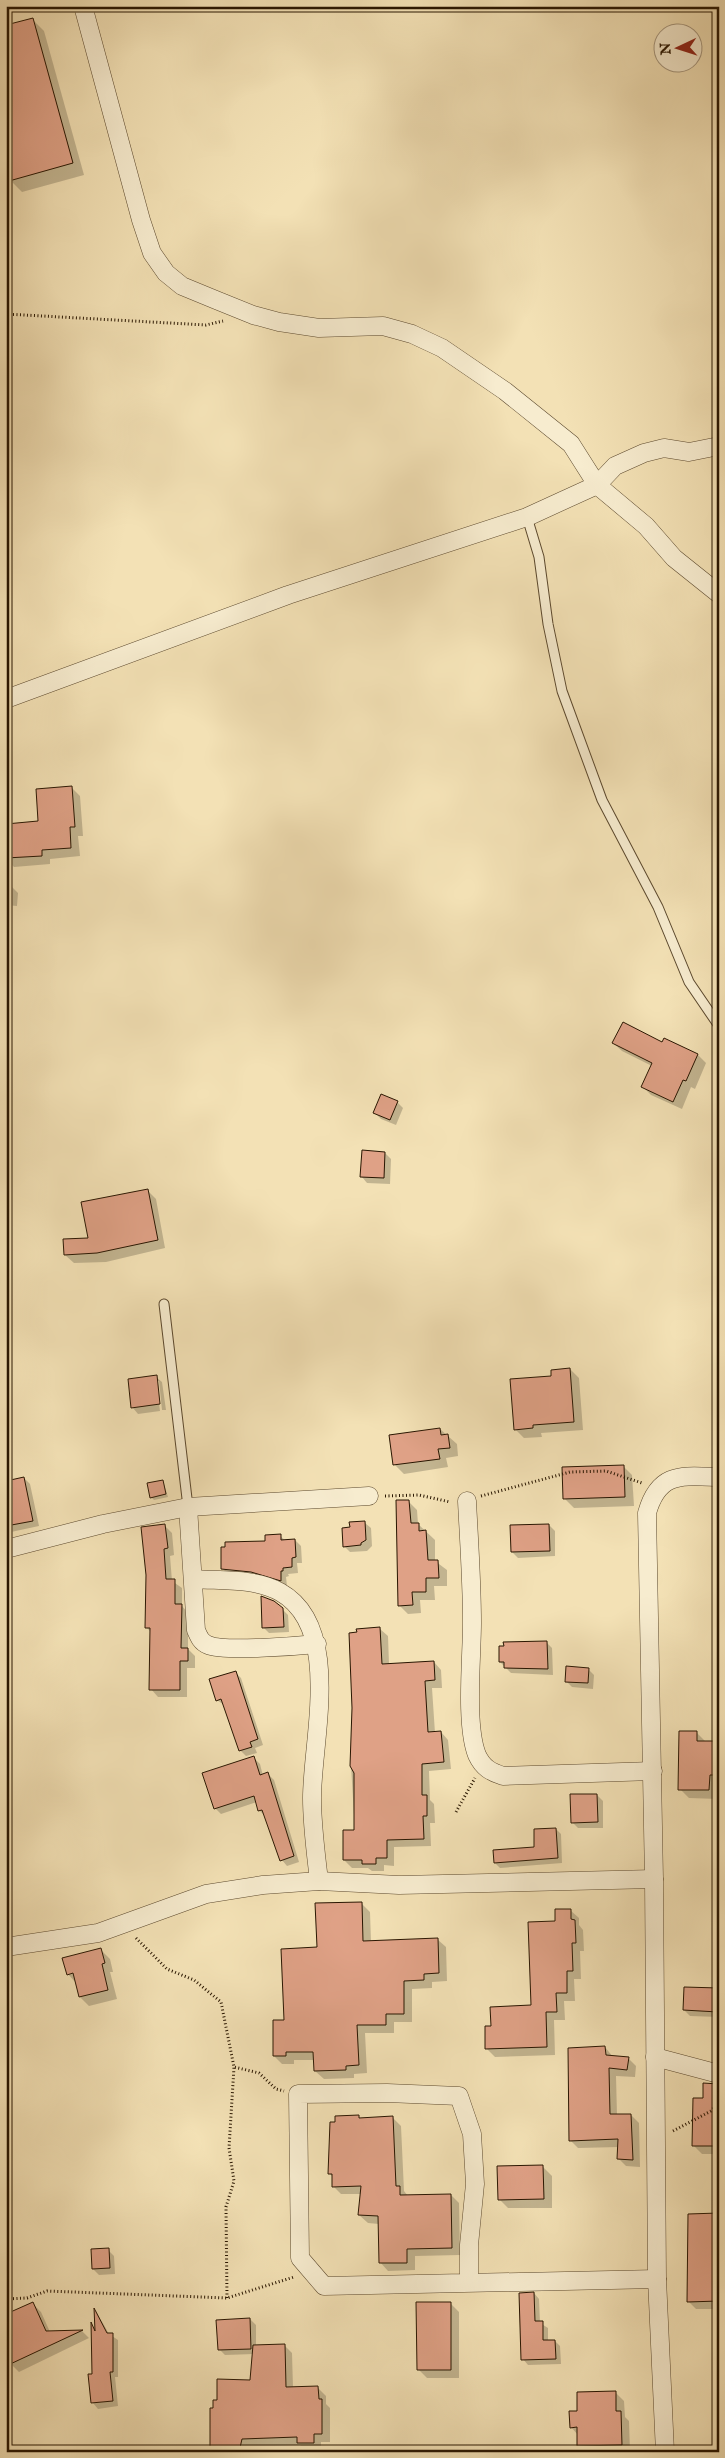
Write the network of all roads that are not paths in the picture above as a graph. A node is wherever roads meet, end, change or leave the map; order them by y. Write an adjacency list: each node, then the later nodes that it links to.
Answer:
1 (83, 6): 3 (street)
2 (719, 446): 3 (street)
3 (597, 485): 4 (street); 5 (street)
4 (527, 517): 6 (street); 7 (lane)
5 (719, 594)
6 (6, 699)
7 (719, 1026)
8 (164, 1304): 12 (lane)
9 (719, 1477): 16 (street)
10 (369, 1496): 12 (street)
11 (467, 1501): 16 (street)
12 (188, 1507): 13 (street); 14 (street)
13 (6, 1549)
14 (194, 1579): 15 (street); 15 (street)
15 (317, 1644): 18 (street)
16 (653, 1771): 17 (street)
17 (654, 1879): 18 (street); 20 (street)
18 (319, 1881): 19 (street)
19 (6, 1947)
20 (655, 2057): 21 (street); 22 (street)
21 (719, 2074)
22 (656, 2279): 23 (street); 24 (street)
23 (470, 2283): 23 (street)
24 (665, 2452)

